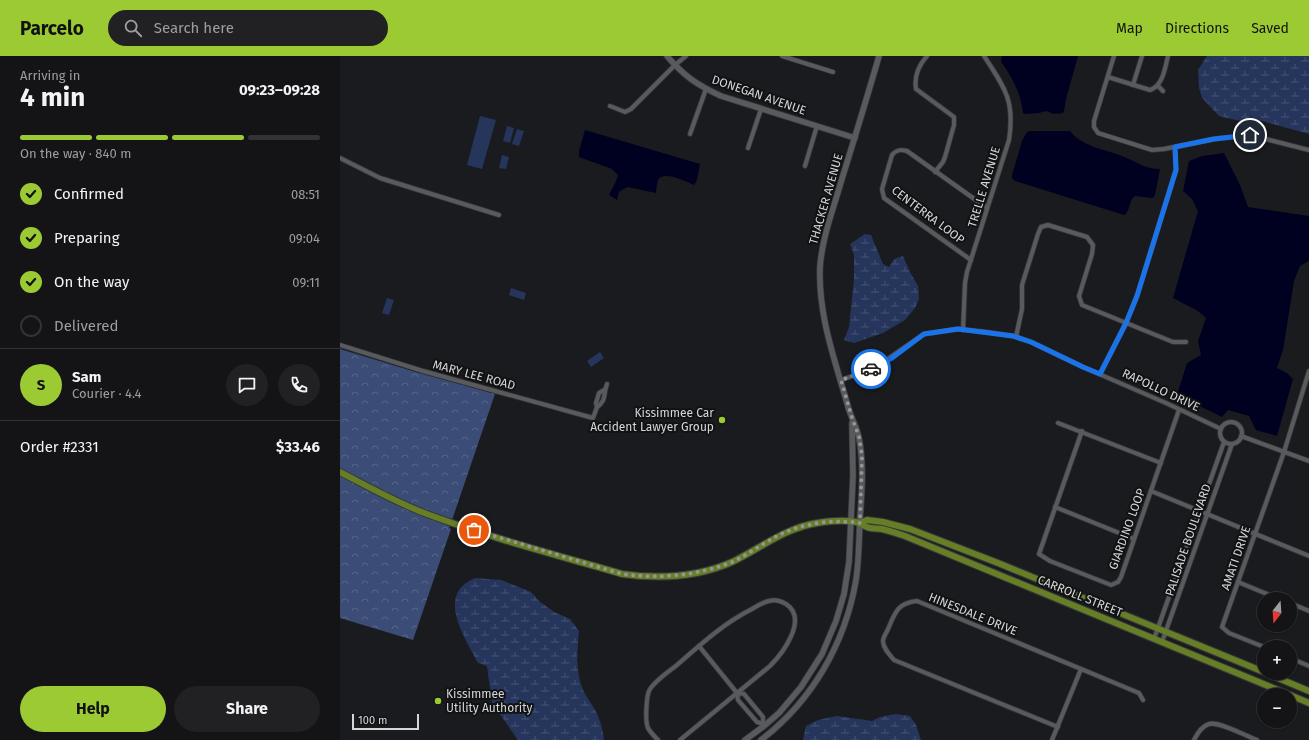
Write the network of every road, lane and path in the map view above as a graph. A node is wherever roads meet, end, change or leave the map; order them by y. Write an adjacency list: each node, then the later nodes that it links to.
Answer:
1 (667, 56): 10 (street, DONEGAN AVENUE)
2 (686, 56): 10 (street)
3 (782, 56): 11 (street)
4 (880, 56): 21 (street, THACKER AVENUE)
5 (927, 56): 27 (street)
6 (984, 56): 28 (street, TRELLE AVENUE)
7 (1114, 56): 12 (street)
8 (1142, 56): 13 (street)
9 (1168, 56): 14 (street)
10 (675, 65): 15 (street, DONEGAN AVENUE); 17 (street)
11 (833, 72)
12 (1108, 77): 13 (street); 22 (street)
13 (1133, 85): 14 (street)
14 (1158, 86): 16 (street)
15 (706, 89): 18 (street, DONEGAN AVENUE); 20 (street)
16 (1163, 91)
17 (610, 106)
18 (761, 109): 19 (street, DONEGAN AVENUE); 23 (street)
19 (817, 126): 21 (street, DONEGAN AVENUE); 26 (street)
20 (690, 134)
21 (855, 138): 38 (street, THACKER AVENUE)
22 (1175, 147): 24 (street); 31 (street)
23 (748, 148)
24 (1309, 150)
25 (340, 158): 29 (street)
26 (805, 166)
27 (935, 172): 28 (street, CENTERRA LOOP); 30 (street, CENTERRA LOOP)
28 (988, 208): 30 (street, TRELLE AVENUE)
29 (498, 215)
30 (971, 260): 32 (street, TRELLE AVENUE)
31 (1126, 323): 33 (street); 34 (street); 37 (street)
32 (963, 330): 33 (street, RAPOLLO DRIVE); 38 (street, RAPOLLO DRIVE)
33 (1016, 337): 37 (street, RAPOLLO DRIVE)
34 (1186, 342)
35 (340, 345): 39 (street, MARY LEE ROAD)
36 (1309, 371): 48 (street, AMATI DRIVE)
37 (1100, 374): 40 (street, RAPOLLO DRIVE)
38 (841, 380): 41 (street, THACKER AVENUE)
39 (607, 384)
40 (1179, 410): 43 (street, RAPOLLO DRIVE); 50 (street, GIARDINO LOOP)
41 (853, 421): 56 (street, THACKER AVENUE); 57 (street, THACKER AVENUE)
42 (1058, 422): 44 (street)
43 (1221, 429): 45 (street); 46 (street)
44 (1082, 431): 50 (street); 53 (street, GIARDINO LOOP)
45 (1241, 436): 47 (street); 48 (street)
46 (1224, 442): 47 (street); 54 (street, PALISADE BOULEVARD)
47 (1232, 444): 55 (street, PALISADE BOULEVARD)
48 (1284, 452): 49 (street); 58 (street, AMATI DRIVE)
49 (1309, 461)
50 (1161, 463): 52 (street, GIARDINO LOOP)
51 (340, 472): 56 (main road, CARROLL STREET)
52 (1152, 491): 54 (street); 59 (street, GIARDINO LOOP)
53 (1055, 508): 59 (street); 59 (street, GIARDINO LOOP)
54 (1200, 511): 55 (street); 67 (street, PALISADE BOULEVARD)
55 (1207, 514): 58 (street); 68 (street, PALISADE BOULEVARD)
56 (851, 522): 57 (main road, CARROLL STREET); 84 (street, THACKER AVENUE)
57 (860, 523): 60 (main road, CARROLL STREET); 62 (main road, CARROLL STREET); 86 (street, THACKER AVENUE)
58 (1255, 534): 61 (street); 63 (street, AMATI DRIVE)
59 (1134, 540)
60 (926, 544): 62 (main road); 69 (main road, CARROLL STREET)
61 (1309, 556)
62 (998, 563): 67 (main road, CARROLL STREET)
63 (1238, 582): 64 (street); 71 (street, AMATI DRIVE)
64 (1262, 592)
65 (1297, 606): 66 (street)
66 (1309, 611)
67 (1158, 629): 68 (main road, CARROLL STREET); 69 (street, PALISADE BOULEVARD)
68 (1166, 632): 70 (street, PALISADE BOULEVARD); 76 (main road, CARROLL STREET)
69 (1154, 639): 70 (main road, CARROLL STREET)
70 (1162, 642): 78 (main road, CARROLL STREET)
71 (1257, 644)
72 (699, 646): 80 (street); 80 (street); 87 (street)
73 (1297, 661): 74 (street)
74 (1309, 666)
75 (1081, 669): 82 (street); 85 (street); 85 (street, HINESDALE DRIVE)
76 (1257, 670)
77 (1282, 680): 79 (main road, CARROLL STREET)
78 (1273, 688)
79 (1309, 691)
80 (737, 693): 84 (street); 84 (street); 88 (street)
81 (1297, 698): 83 (main road, CARROLL STREET)
82 (1144, 700)
83 (1309, 703)
84 (764, 725): 86 (street); 89 (street, THACKER AVENUE)
85 (1058, 727): 91 (street)
86 (770, 733): 90 (street, THACKER AVENUE)
87 (658, 740)
88 (680, 740)
89 (745, 740)
90 (761, 740)
91 (1052, 740)
92 (1194, 740): 93 (street)
93 (1257, 740)

